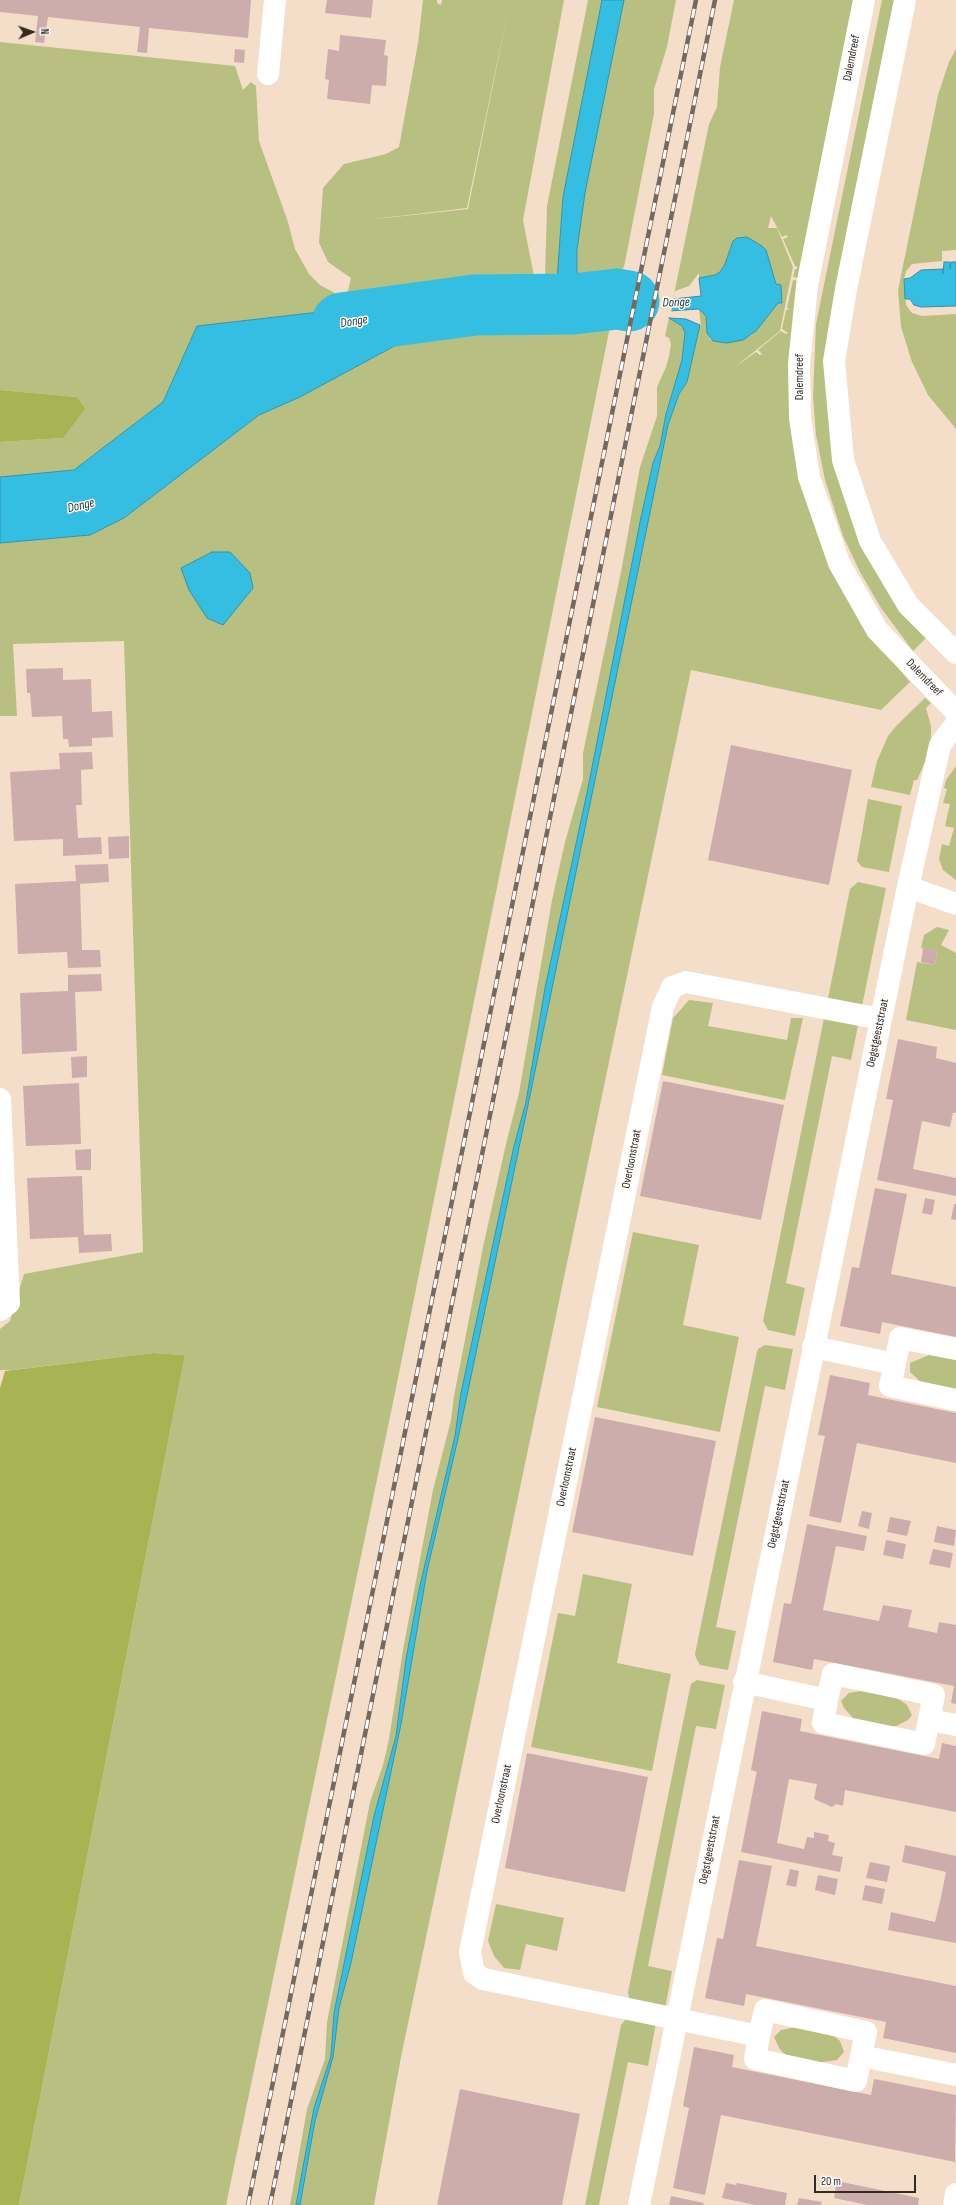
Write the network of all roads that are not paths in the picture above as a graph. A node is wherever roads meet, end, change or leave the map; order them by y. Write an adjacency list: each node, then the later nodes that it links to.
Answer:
1 (275, 0): 4 (street)
2 (864, 0): 6 (street, Dalemdreef)
3 (905, 0): 5 (street)
4 (268, 74)
5 (956, 653)
6 (956, 712)
7 (956, 724): 8 (street, Oegstgeeststraat)
8 (908, 887): 9 (street); 10 (street, Oegstgeeststraat)
9 (956, 904)
10 (881, 1019): 13 (street, Oegstgeeststraat); 21 (street, Overloonstraat)
11 (0, 1100): 12 (street)
12 (0, 1310)
13 (814, 1347): 15 (street); 17 (street, Oegstgeeststraat)
14 (956, 1349): 15 (street)
15 (895, 1364): 16 (street)
16 (956, 1400)
17 (744, 1682): 18 (street); 21 (street, Oegstgeeststraat)
18 (828, 1700): 19 (street); 19 (street)
19 (929, 1720): 20 (street)
20 (956, 1726)
21 (676, 2018): 22 (street); 26 (street, Oegstgeeststraat)
22 (760, 2036): 23 (street); 23 (street)
23 (861, 2056): 24 (street)
24 (956, 2075)
25 (956, 2194): 27 (street)
26 (639, 2205)
27 (954, 2205)

